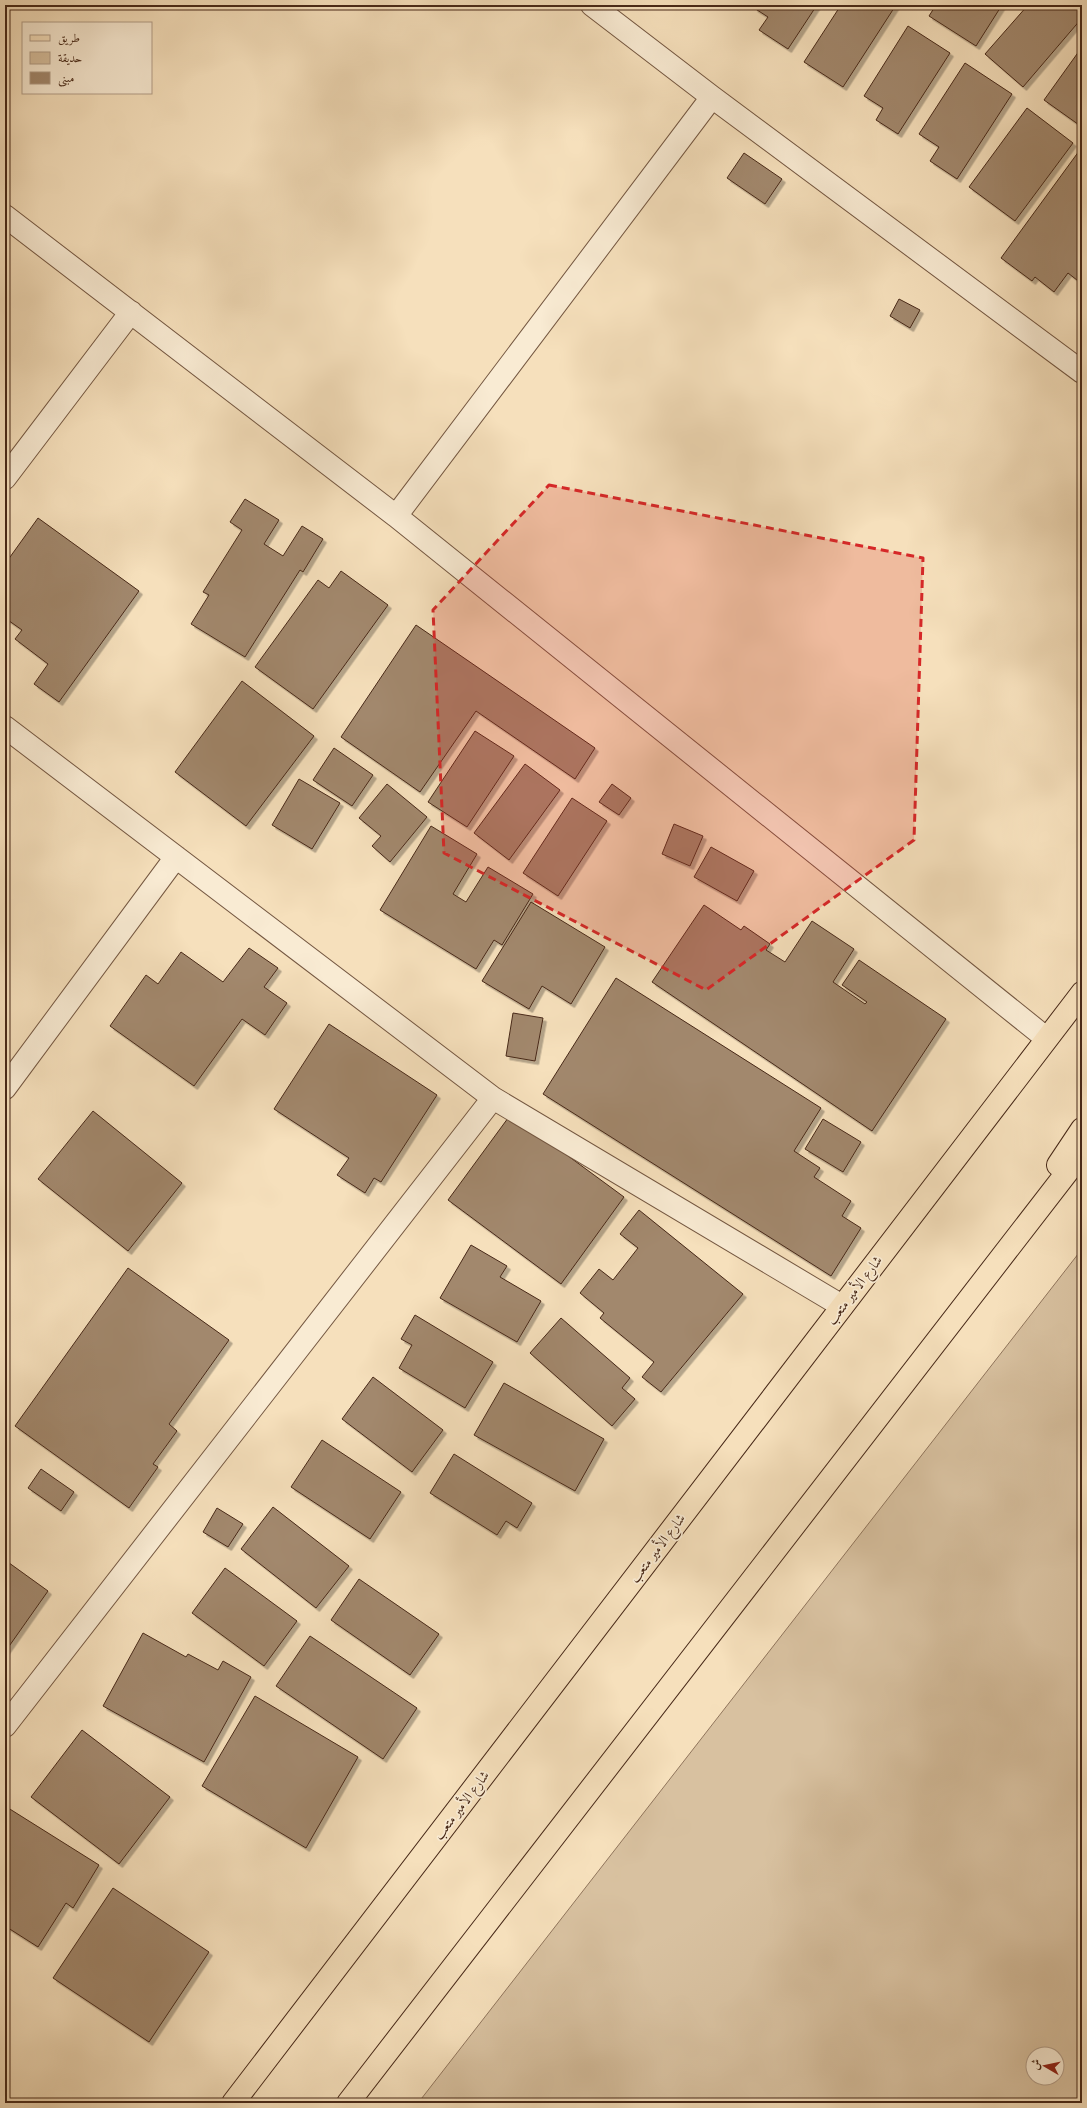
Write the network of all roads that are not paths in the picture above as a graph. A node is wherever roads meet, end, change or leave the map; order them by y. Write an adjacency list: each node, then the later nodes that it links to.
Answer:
1 (592, 5): 2 (street)
2 (712, 97): 5 (street); 7 (street)
3 (5, 216): 4 (street)
4 (131, 312): 6 (street); 7 (street)
5 (1078, 362)
6 (5, 478)
7 (396, 516): 12 (street)
8 (5, 727): 9 (street)
9 (176, 857): 13 (street); 14 (street)
10 (1082, 993): 12 (main road, شارع الأمير متعب)
11 (1082, 1001): 12 (main road)
12 (1046, 1038): 17 (main road, شارع الأمير متعب)
13 (5, 1088)
14 (493, 1098): 17 (street); 19 (street)
15 (1082, 1130): 18 (main road)
16 (1082, 1154): 18 (main road)
17 (842, 1306): 20 (main road, شارع الأمير متعب)
18 (947, 1328): 21 (main road)
19 (5, 1726)
20 (233, 2103)
21 (348, 2103)

